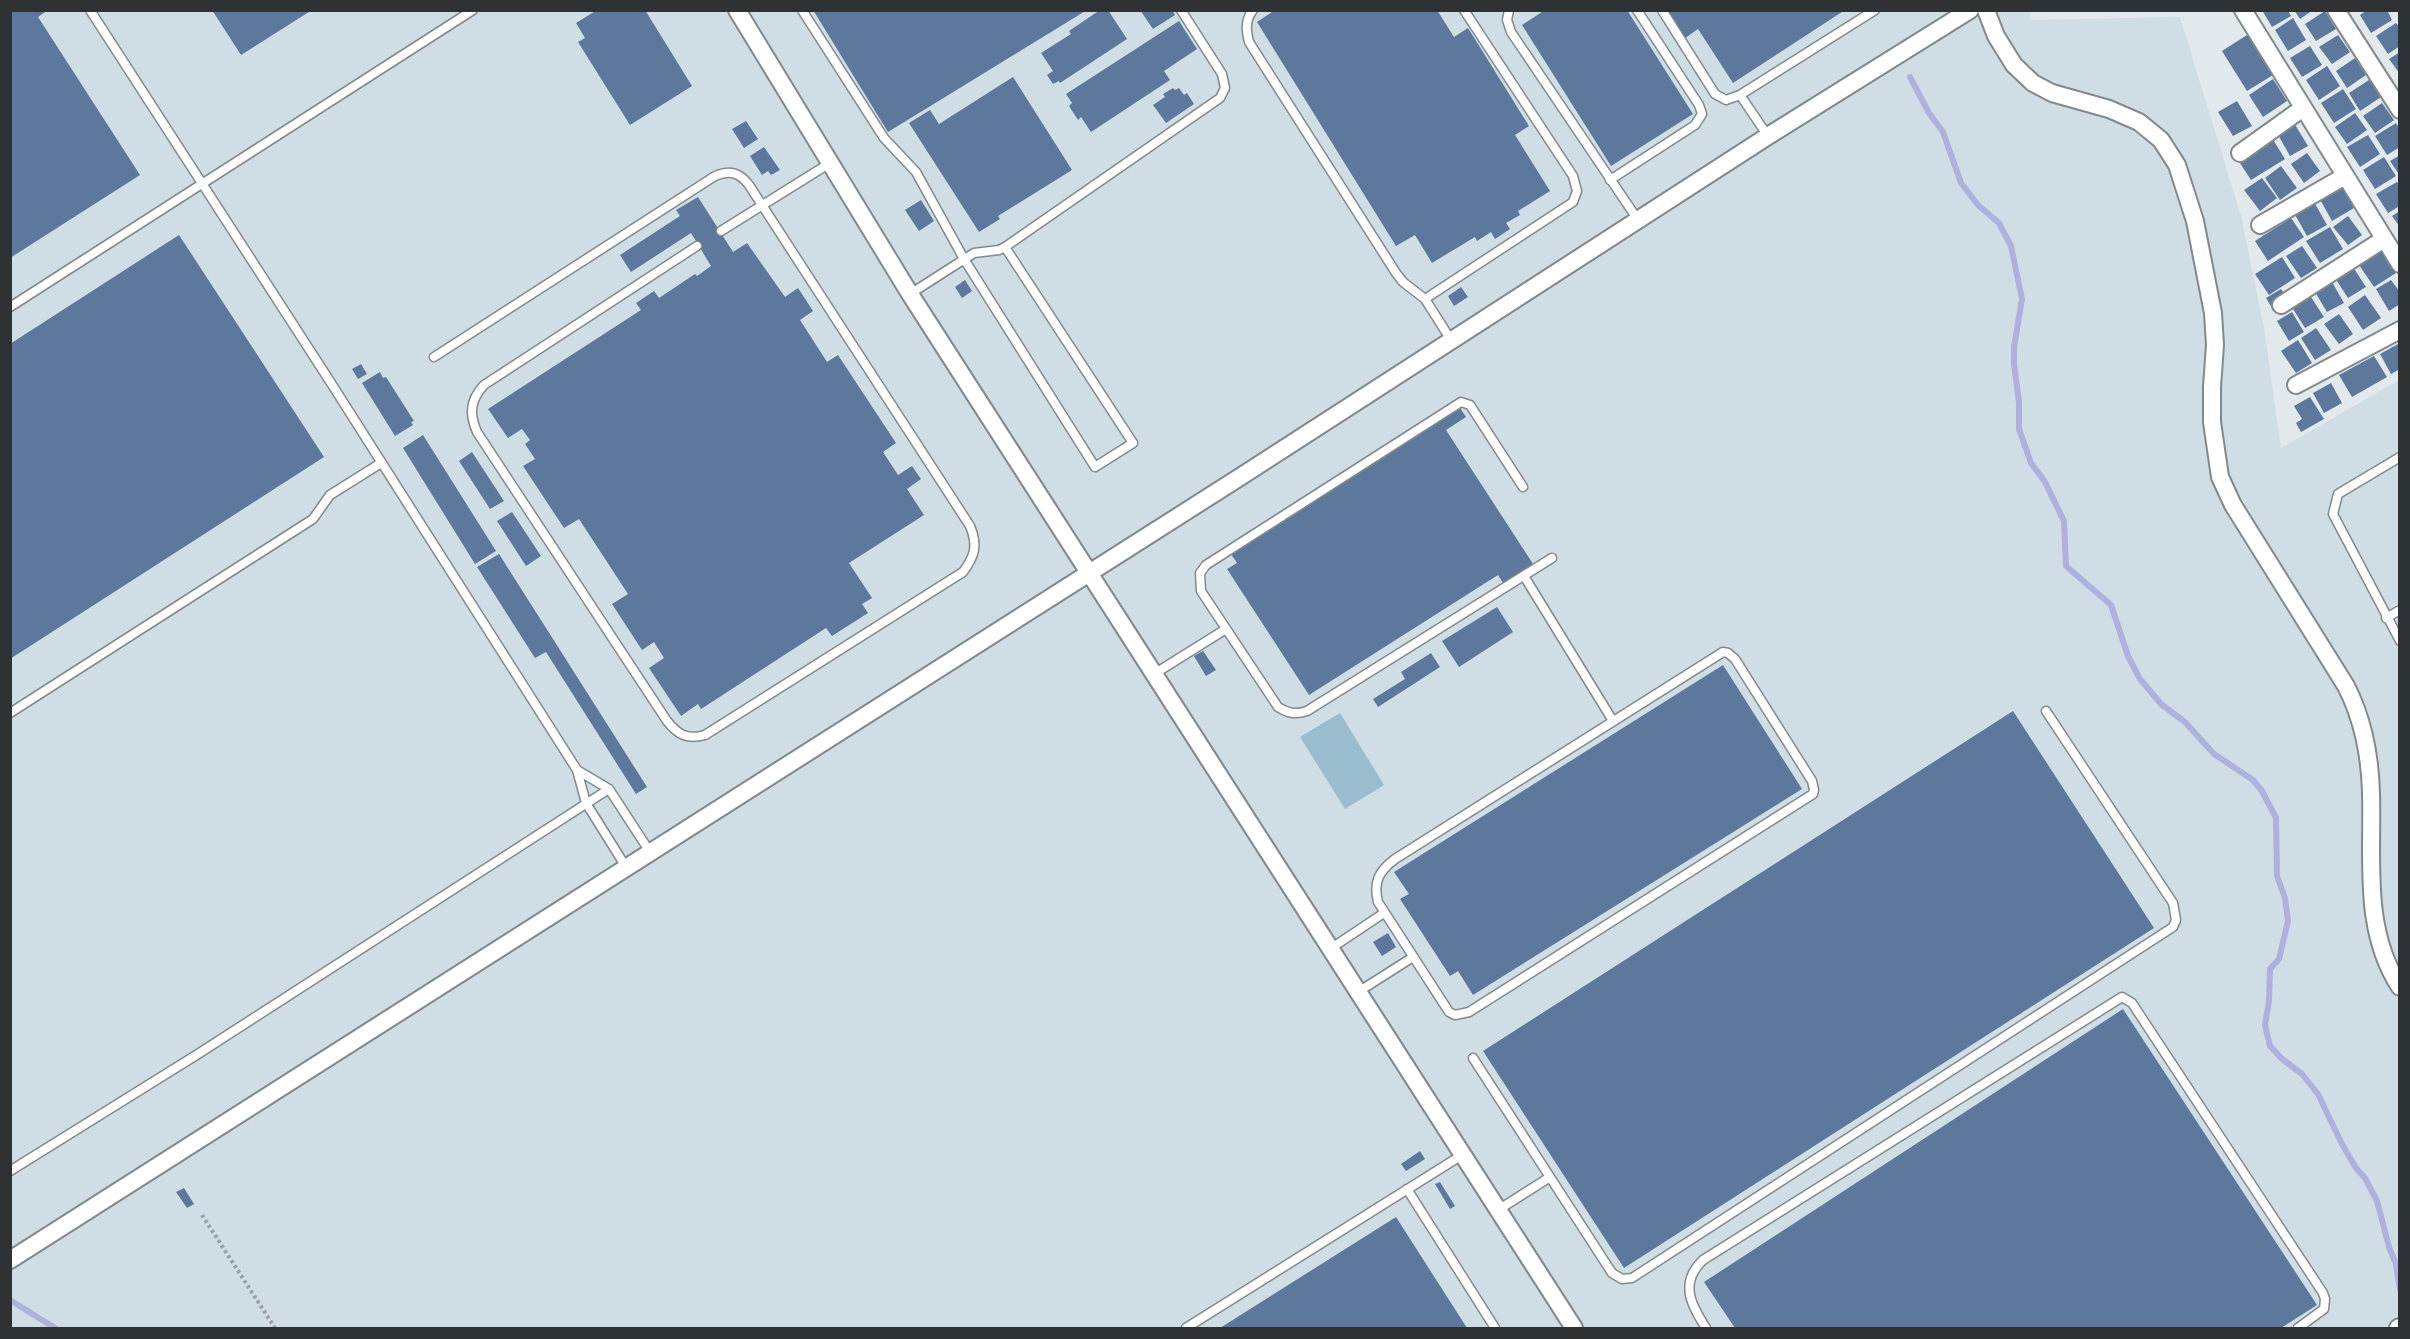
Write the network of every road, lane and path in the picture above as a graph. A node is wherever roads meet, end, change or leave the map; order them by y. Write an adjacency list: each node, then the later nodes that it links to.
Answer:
1 (90, 10): 24 (lane)
2 (473, 10): 24 (lane)
3 (737, 10): 21 (street)
4 (802, 10): 32 (lane)
5 (1181, 10): 31 (lane)
6 (1253, 10): 35 (lane)
7 (1464, 10): 35 (lane)
8 (1509, 10): 23 (lane)
9 (1637, 10): 23 (lane)
10 (1662, 10): 16 (lane)
11 (1875, 10): 16 (lane)
12 (1970, 10): 19 (street)
13 (1986, 10): 64 (street)
14 (2243, 10): 17 (street)
15 (2336, 10): 18 (street)
16 (1740, 95): 19 (lane)
17 (2303, 108): 20 (street); 22 (street)
18 (2400, 110)
19 (1768, 136): 26 (street)
20 (2240, 153)
21 (830, 163): 25 (lane); 34 (street)
22 (2345, 176): 27 (street); 29 (street)
23 (1610, 180): 26 (lane)
24 (202, 184): 37 (lane); 43 (lane)
25 (762, 205): 28 (lane); 30 (lane); 40 (lane)
26 (1638, 220): 39 (street)
27 (2260, 225)
28 (722, 231)
29 (2384, 239): 33 (street); 36 (street)
30 (697, 246)
31 (1005, 247): 32 (lane); 32 (lane)
32 (964, 259): 34 (lane)
33 (2400, 264)
34 (910, 294): 46 (street)
35 (1425, 299): 39 (lane)
36 (2281, 305)
37 (10, 307)
38 (2400, 330): 41 (street)
39 (1451, 340): 46 (street)
40 (434, 357)
41 (2296, 385)
42 (2400, 457): 49 (lane)
43 (381, 464): 54 (lane); 56 (lane)
44 (1523, 487): 50 (lane)
45 (1552, 558): 47 (lane)
46 (1089, 572): 52 (street); 59 (street)
47 (1524, 576): 50 (lane); 55 (lane)
48 (2400, 610): 49 (lane)
49 (2386, 618): 51 (lane)
50 (1226, 629): 52 (lane)
51 (2400, 641)
52 (1154, 674): 62 (street)
53 (2046, 711): 69 (lane)
54 (10, 713)
55 (1613, 721): 61 (lane); 63 (lane)
56 (577, 770): 57 (lane); 58 (lane)
57 (609, 789): 58 (lane); 59 (lane)
58 (586, 803): 60 (lane); 68 (lane)
59 (650, 852): 60 (street)
60 (626, 867): 73 (street)
61 (1384, 913): 62 (lane); 63 (lane)
62 (1330, 949): 65 (street)
63 (1413, 957): 65 (lane)
64 (2400, 987)
65 (1358, 992): 67 (street)
66 (1473, 1058): 69 (lane)
67 (1462, 1155): 70 (lane); 71 (street)
68 (10, 1171)
69 (1550, 1177): 71 (lane)
70 (1407, 1189): 75 (lane); 76 (lane)
71 (1498, 1210): 77 (street)
72 (202, 1215): 74 (path)
73 (10, 1260)
74 (275, 1329)
75 (1186, 1329)
76 (1496, 1329)
77 (1574, 1329)
78 (1706, 1329): 79 (lane)
79 (2298, 1329)

